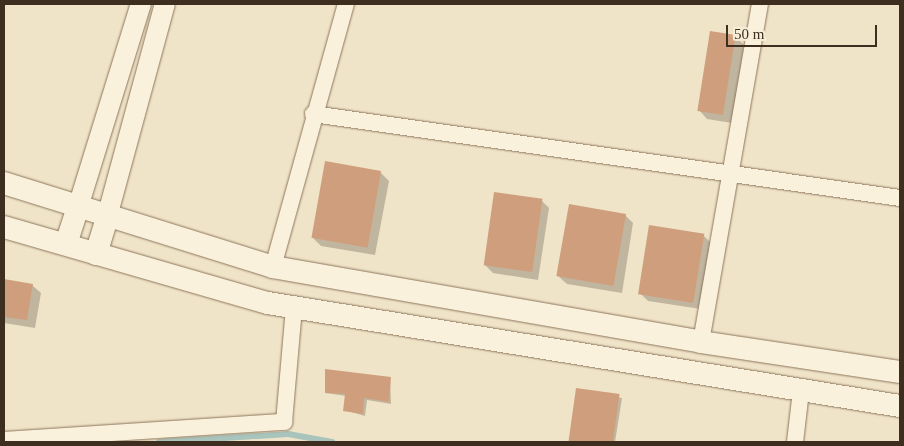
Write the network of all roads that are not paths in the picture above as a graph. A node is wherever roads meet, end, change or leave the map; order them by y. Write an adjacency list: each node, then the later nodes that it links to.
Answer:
1 (141, 4): 9 (street)
2 (165, 4): 10 (street)
3 (346, 4): 5 (street)
4 (760, 4): 6 (street)
5 (312, 114): 6 (street); 14 (street)
6 (731, 174): 8 (street); 16 (street)
7 (4, 184): 9 (main road)
8 (900, 198)
9 (78, 207): 10 (main road); 12 (main road)
10 (108, 217): 13 (main road); 14 (main road)
11 (4, 227): 12 (main road)
12 (66, 244): 13 (main road)
13 (96, 254): 15 (main road)
14 (273, 267): 16 (main road)
15 (294, 308): 18 (main road); 20 (street)
16 (701, 342): 17 (main road)
17 (900, 372)
18 (802, 391): 19 (main road); 21 (street)
19 (900, 406)
20 (4, 440)
21 (795, 442)

